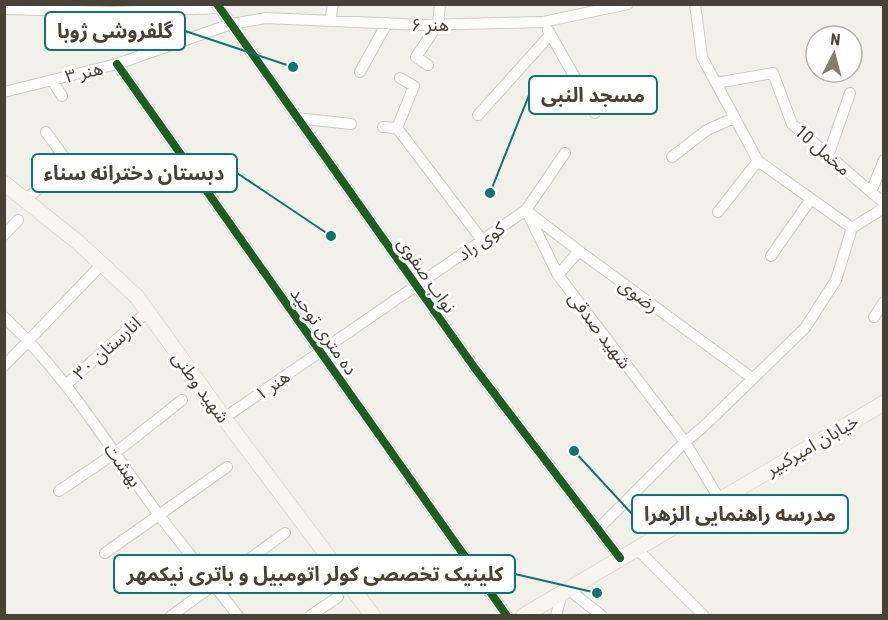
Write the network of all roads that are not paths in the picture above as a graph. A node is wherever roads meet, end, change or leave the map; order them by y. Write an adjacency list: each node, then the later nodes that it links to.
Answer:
1 (333, 4): 7 (street)
2 (440, 4): 11 (street)
3 (628, 4): 8 (street, هنر ۶)
4 (695, 4): 18 (street)
5 (219, 6): 6 (street); 10 (street, نواب صفوی)
6 (4, 9)
7 (330, 21): 9 (street, هنر ۶); 10 (street, هنر ۶)
8 (543, 22): 11 (street, هنر ۶); 12 (street)
9 (387, 23): 11 (street, هنر ۶); 15 (street)
10 (231, 24): 13 (street, هنر ۳); 24 (street, نواب صفوی)
11 (438, 24): 14 (street)
12 (550, 35): 22 (street); 23 (street)
13 (117, 64): 17 (street, هنر ۳); 57 (street, ده متری توحید)
14 (428, 65)
15 (360, 72)
16 (400, 78): 28 (street)
17 (52, 80): 19 (street, هنر ۳); 21 (street)
18 (716, 83): 25 (street); 31 (street, مخمل 10)
19 (4, 92)
20 (850, 93): 31 (street)
21 (62, 96)
22 (595, 112)
23 (478, 115)
24 (297, 118): 26 (street); 51 (street, نواب صفوی)
25 (734, 118): 32 (street); 34 (street)
26 (351, 124)
27 (383, 127): 28 (street)
28 (397, 128): 46 (street)
29 (46, 132): 37 (street)
30 (565, 153): 41 (street, کوی راد)
31 (828, 156): 36 (street, مخمل 10)
32 (672, 157)
33 (884, 160): 36 (street)
34 (758, 161): 38 (street); 42 (street)
35 (4, 183): 37 (main road, شهید وطنی)
36 (871, 192): 39 (street, مخمل 10)
37 (26, 199): 49 (main road, شهید وطنی)
38 (811, 199): 44 (street); 48 (street)
39 (884, 203)
40 (884, 208): 44 (street)
41 (526, 210): 46 (street, کوی راد); 47 (street, رضوی); 50 (street, شهید صدقی)
42 (718, 212)
43 (18, 220): 45 (street)
44 (852, 228): 59 (street)
45 (4, 235)
46 (482, 240): 51 (street, کوی راد)
47 (579, 251): 50 (street); 59 (street, رضوی)
48 (771, 256)
49 (102, 264): 53 (main road, شهید وطنی); 56 (street)
50 (558, 275): 64 (street, شهید صدقی)
51 (417, 285): 57 (street, کوی راد); 70 (street, نواب صفوی)
52 (884, 302): 55 (street)
53 (147, 312): 60 (street, انارستان ۳۰); 63 (main road, شهید وطنی)
54 (4, 317): 56 (street, بهشت)
55 (874, 317)
56 (28, 340): 58 (street); 60 (street, بهشت)
57 (320, 352): 63 (street, هنر ۱); 83 (street, ده متری توحید)
58 (4, 366)
59 (752, 378): 64 (street)
60 (66, 385): 65 (street, بهشت)
61 (182, 400): 65 (street)
62 (884, 403): 68 (main road, خیابان امیرکبیر)
63 (224, 418): 78 (main road, شهید وطنی)
64 (685, 442): 68 (street, شهید صدقی); 70 (street)
65 (115, 453): 67 (street); 69 (street, بهشت)
66 (227, 467): 69 (street)
67 (59, 491)
68 (720, 500): 72 (main road, خیابان امیرکبیر)
69 (159, 515): 73 (street); 75 (street, بهشت)
70 (597, 530): 74 (street, نواب صفوی)
71 (285, 533): 75 (street)
72 (637, 549): 74 (main road, خیابان امیرکبیر); 87 (street)
73 (105, 554)
74 (620, 558): 76 (main road, خیابان امیرکبیر)
75 (214, 583): 79 (street); 80 (street, بهشت)
76 (565, 591): 84 (main road, خیابان امیرکبیر); 85 (street); 86 (street)
77 (338, 597): 81 (street)
78 (362, 608): 82 (main road, شهید وطنی)
79 (171, 615)
80 (238, 615)
81 (310, 615)
82 (373, 615)
83 (507, 615)
84 (523, 615)
85 (556, 615)
86 (602, 615)
87 (704, 615)

